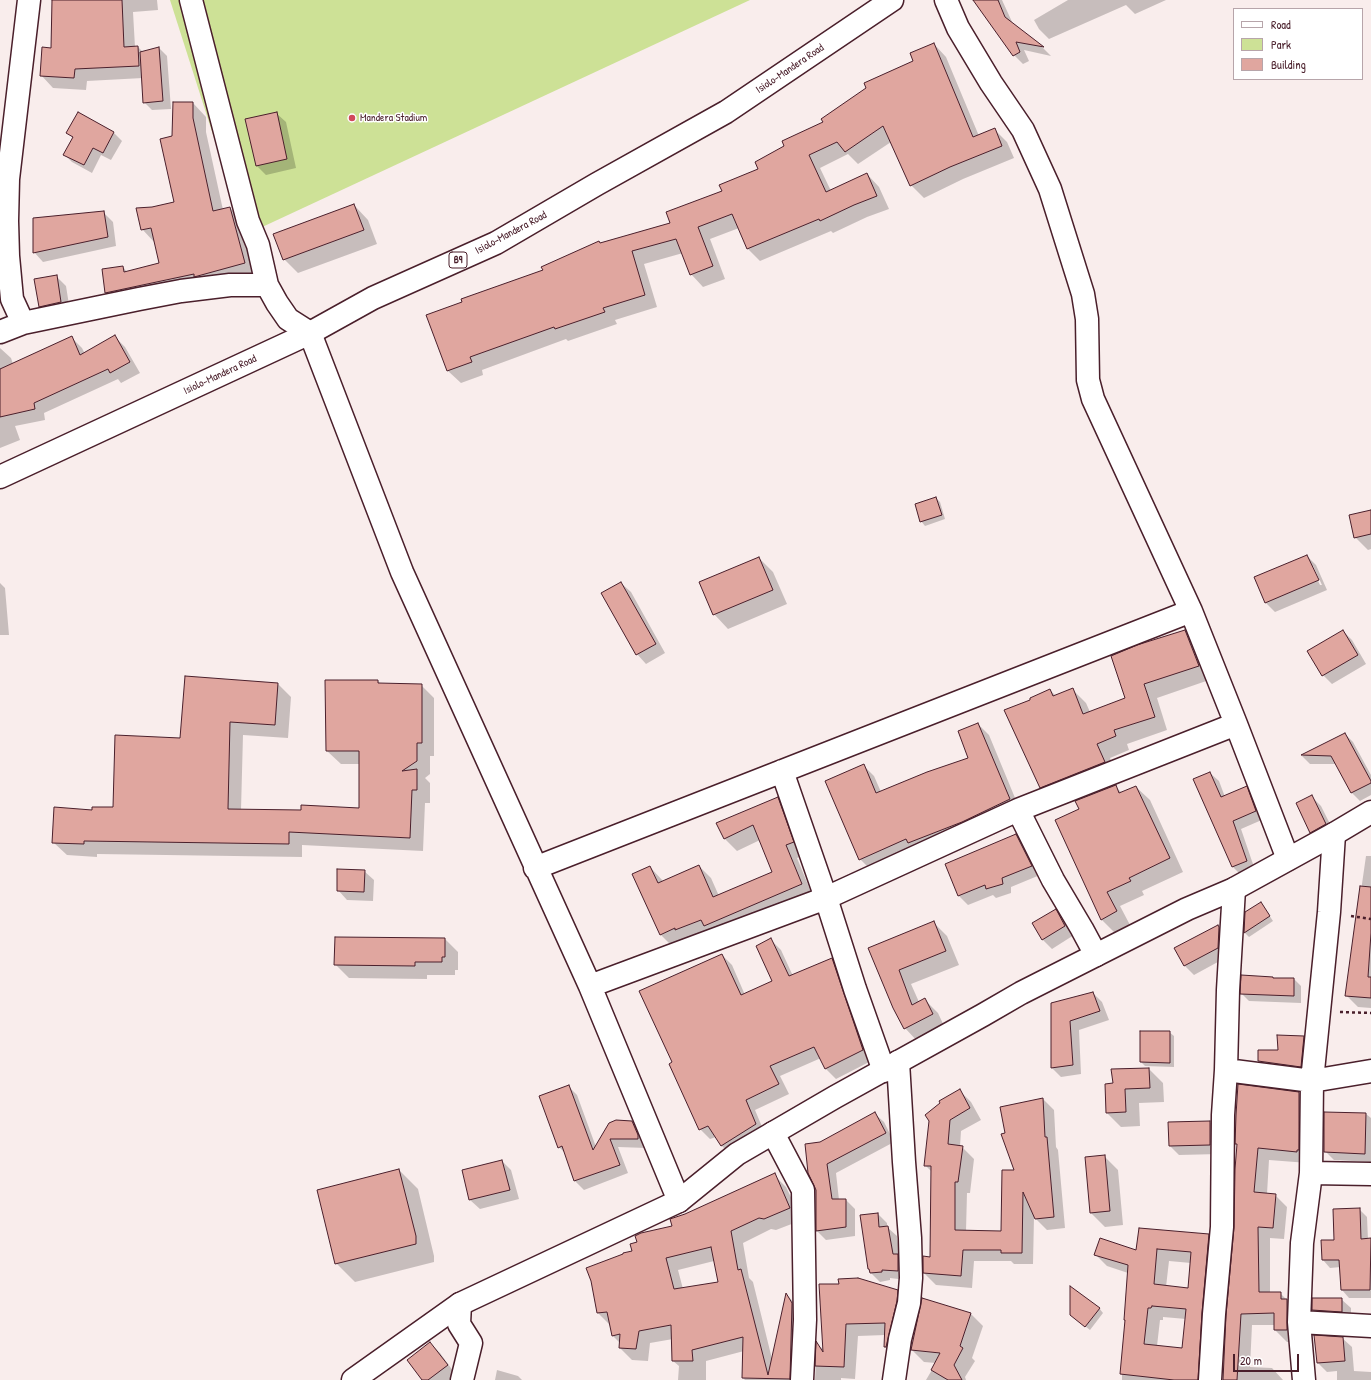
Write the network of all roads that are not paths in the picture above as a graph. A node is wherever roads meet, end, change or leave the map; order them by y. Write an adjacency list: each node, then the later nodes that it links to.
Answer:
1 (29, 0): 6 (main road)
2 (191, 0): 5 (main road)
3 (892, 0): 8 (main road, Isiolo-Mandera Road / B9)
4 (946, 0): 10 (main road)
5 (267, 285): 6 (main road); 8 (main road)
6 (24, 323): 7 (main road)
7 (0, 332)
8 (310, 333): 9 (main road, Isiolo-Mandera Road / B9); 17 (main road)
9 (0, 477)
10 (1191, 611): 11 (main road); 12 (main road)
11 (1236, 724): 13 (main road); 16 (main road)
12 (782, 771): 17 (main road); 19 (main road)
13 (1018, 810): 19 (main road); 20 (main road)
14 (1371, 812): 15 (main road)
15 (1334, 834): 16 (main road); 25 (main road)
16 (1288, 859): 18 (main road)
17 (535, 868): 21 (main road)
18 (1234, 889): 20 (main road); 23 (main road)
19 (826, 898): 21 (main road); 22 (main road)
20 (1096, 955): 22 (main road)
21 (590, 986): 29 (main road)
22 (891, 1066): 26 (main road); 36 (main road)
23 (1226, 1070): 25 (main road); 37 (main road)
24 (1371, 1071): 25 (main road)
25 (1312, 1081): 27 (main road)
26 (773, 1133): 29 (main road); 35 (main road)
27 (1311, 1173): 28 (main road); 31 (main road)
28 (1371, 1174)
29 (680, 1201): 30 (main road)
30 (460, 1304): 33 (main road); 34 (main road)
31 (1299, 1322): 32 (main road); 38 (main road)
32 (1371, 1326)
33 (353, 1380)
34 (462, 1380)
35 (802, 1380)
36 (894, 1380)
37 (1210, 1380)
38 (1304, 1380)

